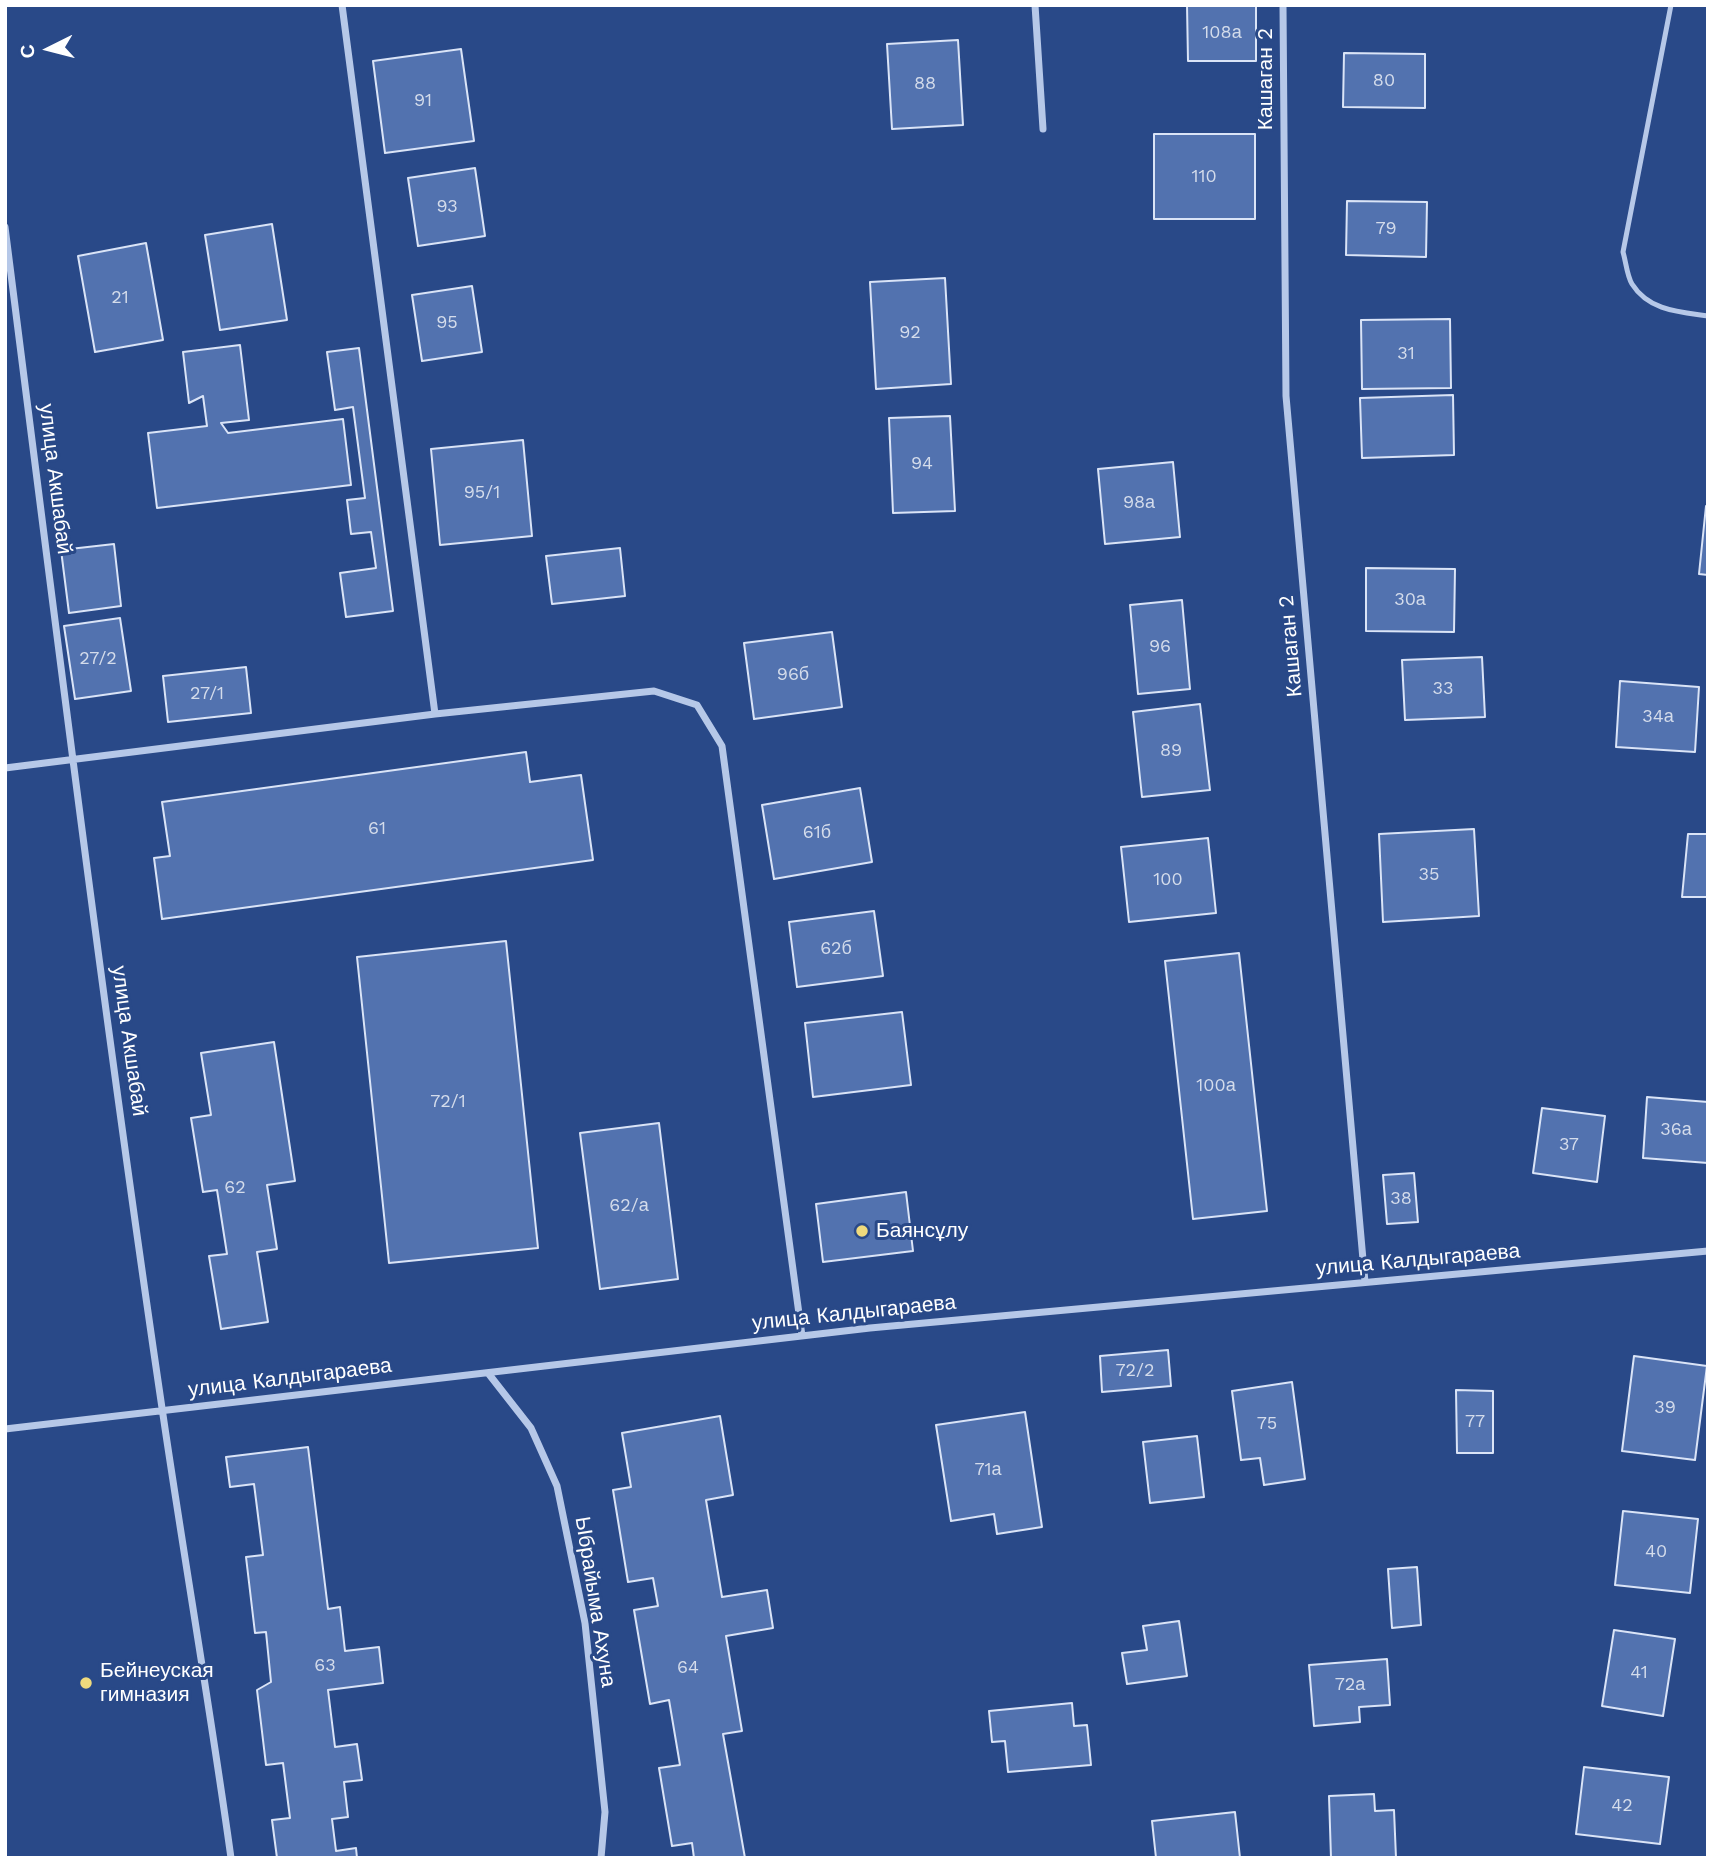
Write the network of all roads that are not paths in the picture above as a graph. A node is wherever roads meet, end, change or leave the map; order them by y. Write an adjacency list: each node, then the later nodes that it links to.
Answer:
1 (342, 5): 8 (street)
2 (1035, 5): 5 (street)
3 (1283, 5): 12 (street, Кашаган 2)
4 (1671, 5): 7 (lane)
5 (1043, 129)
6 (5, 227): 9 (street, улица Акшабай)
7 (1708, 316)
8 (435, 714): 9 (street); 13 (street)
9 (73, 759): 10 (street); 15 (street, улица Акшабай)
10 (5, 768)
11 (1708, 1251): 12 (street, улица Калдыгараева)
12 (1365, 1282): 13 (street, улица Калдыгараева)
13 (802, 1336): 14 (street, улица Калдыгараева)
14 (488, 1373): 15 (street, улица Калдыгараева); 18 (street, Ыбрайыма Ахуна)
15 (163, 1411): 16 (street, улица Калдыгараева); 17 (street, улица Акшабай)
16 (5, 1429)
17 (231, 1858)
18 (601, 1858)

